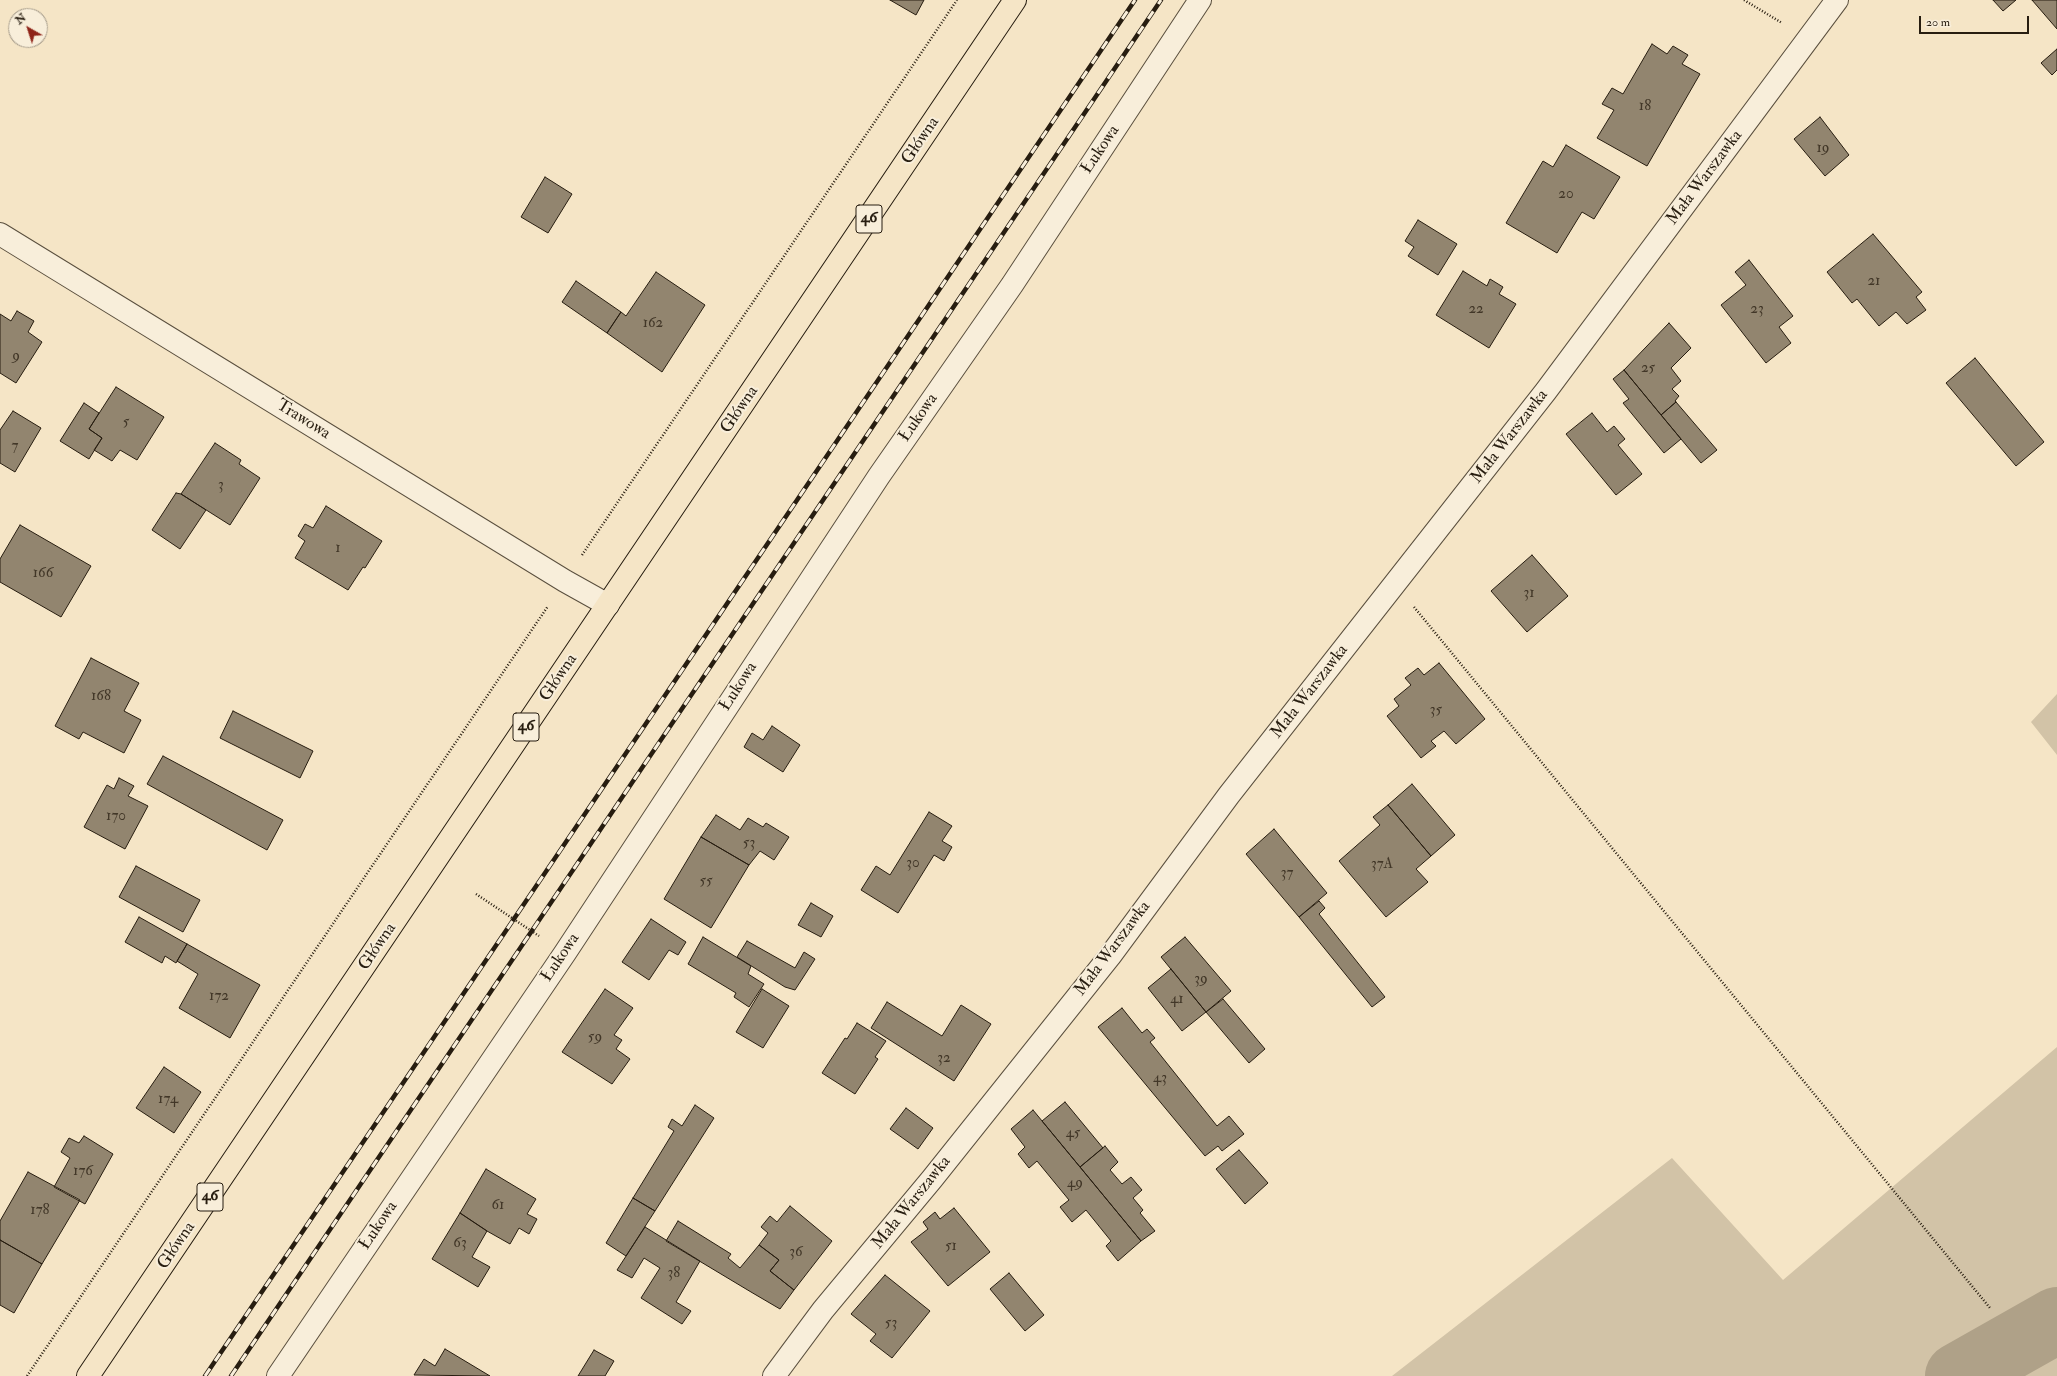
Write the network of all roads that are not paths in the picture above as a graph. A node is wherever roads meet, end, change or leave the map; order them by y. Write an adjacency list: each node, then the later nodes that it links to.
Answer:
1 (1015, 0): 5 (main road, Główna / 46)
2 (1200, 0): 7 (street, Łukowa)
3 (1837, 0): 8 (street, Mała Warszawka)
4 (0, 234): 5 (street, Trawowa)
5 (608, 605): 6 (main road, Główna / 46)
6 (88, 1376)
7 (278, 1376)
8 (774, 1376)

